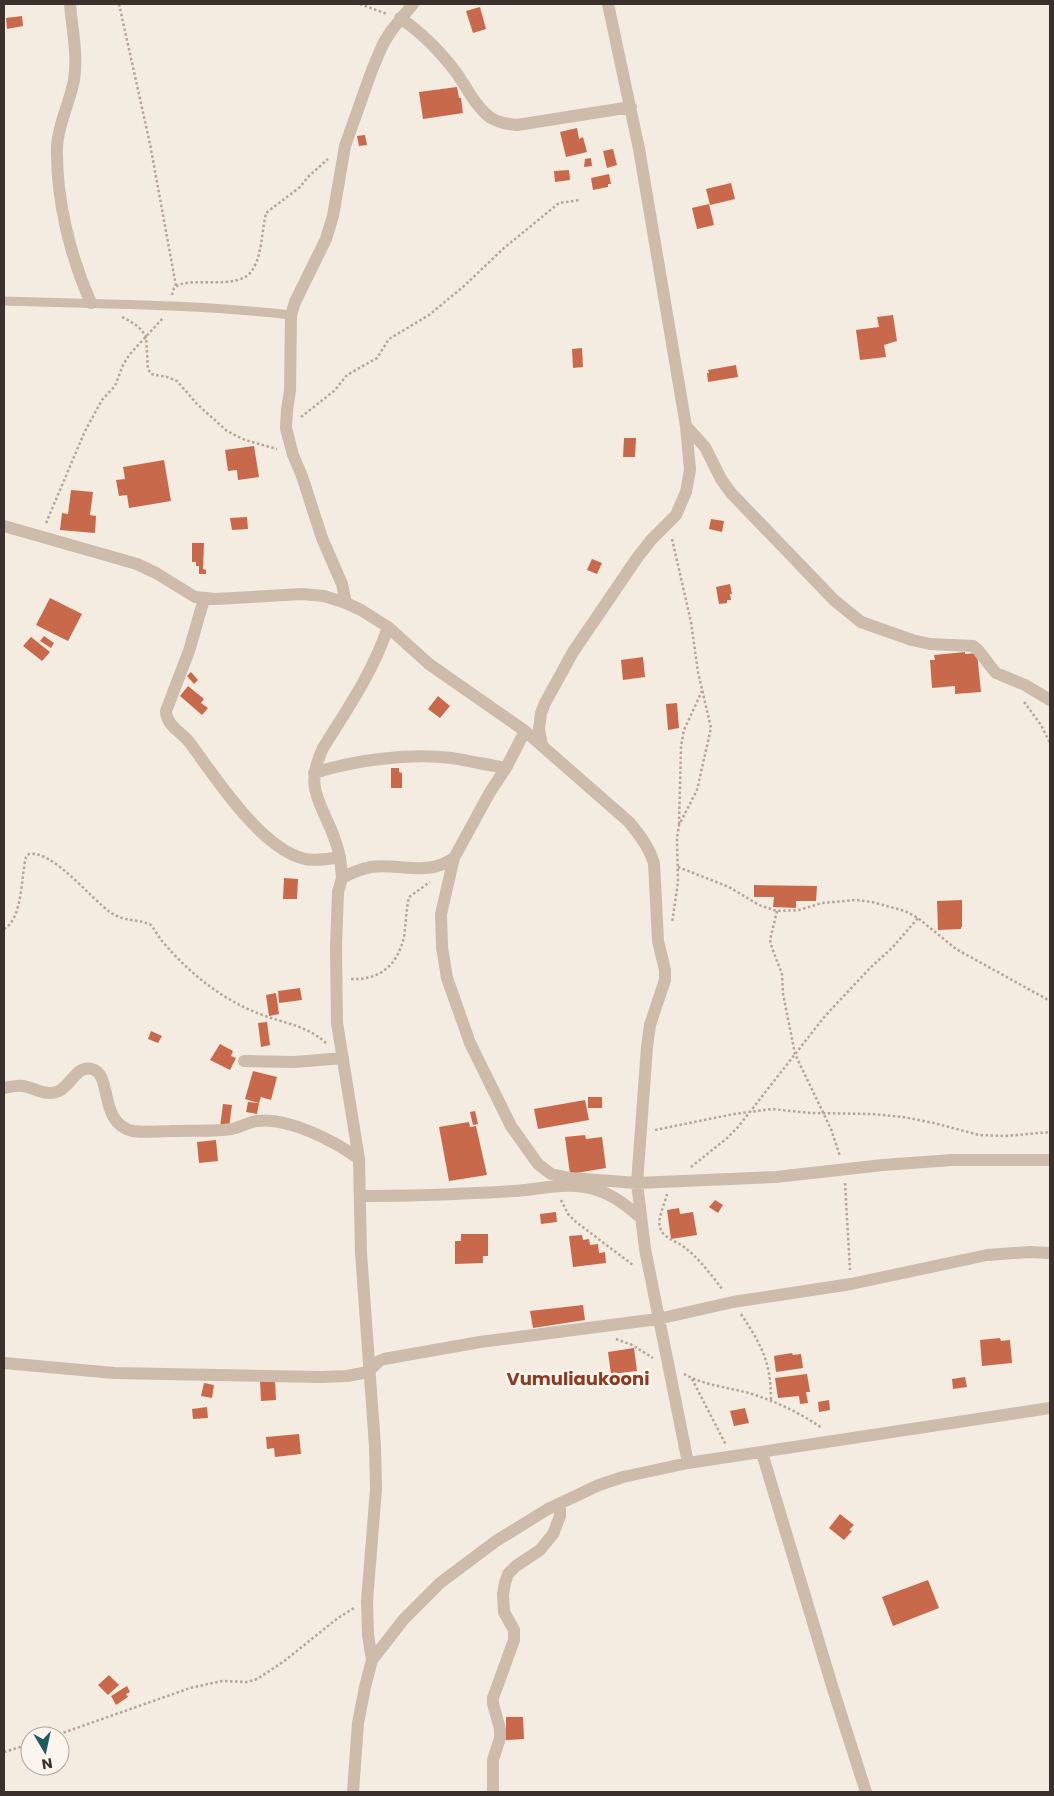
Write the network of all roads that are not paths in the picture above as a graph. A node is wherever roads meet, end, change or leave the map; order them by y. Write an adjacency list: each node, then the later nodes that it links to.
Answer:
1 (70, 4): 7 (street)
2 (413, 4): 4 (street)
3 (608, 4): 5 (street)
4 (400, 18): 5 (street); 8 (street)
5 (631, 107): 9 (street)
6 (4, 301): 7 (lane)
7 (91, 303): 8 (lane)
8 (291, 315): 12 (street)
9 (686, 426): 14 (street); 16 (street)
10 (4, 526): 11 (street)
11 (204, 599): 12 (street); 19 (street)
12 (346, 603): 13 (street)
13 (388, 627): 15 (street); 18 (street)
14 (1050, 700)
15 (525, 731): 16 (street); 17 (street)
16 (542, 745): 27 (street)
17 (506, 768): 18 (street); 20 (street)
18 (314, 773): 19 (street)
19 (340, 857): 21 (street)
20 (448, 862): 21 (street); 27 (street)
21 (342, 878): 22 (street)
22 (340, 1058): 23 (street); 25 (street)
23 (244, 1061)
24 (4, 1088): 25 (street)
25 (359, 1159): 28 (street)
26 (1050, 1160): 27 (street)
27 (637, 1183): 29 (street)
28 (360, 1196): 29 (street); 33 (street)
29 (641, 1218): 31 (street)
30 (1050, 1253): 31 (street)
31 (658, 1319): 33 (street); 36 (street)
32 (4, 1363): 33 (street)
33 (371, 1369): 38 (street)
34 (1050, 1408): 35 (street)
35 (762, 1452): 36 (street); 41 (street)
36 (688, 1463): 37 (street)
37 (560, 1503): 38 (street); 40 (street)
38 (372, 1660): 39 (street)
39 (353, 1792)
40 (492, 1792)
41 (866, 1792)

